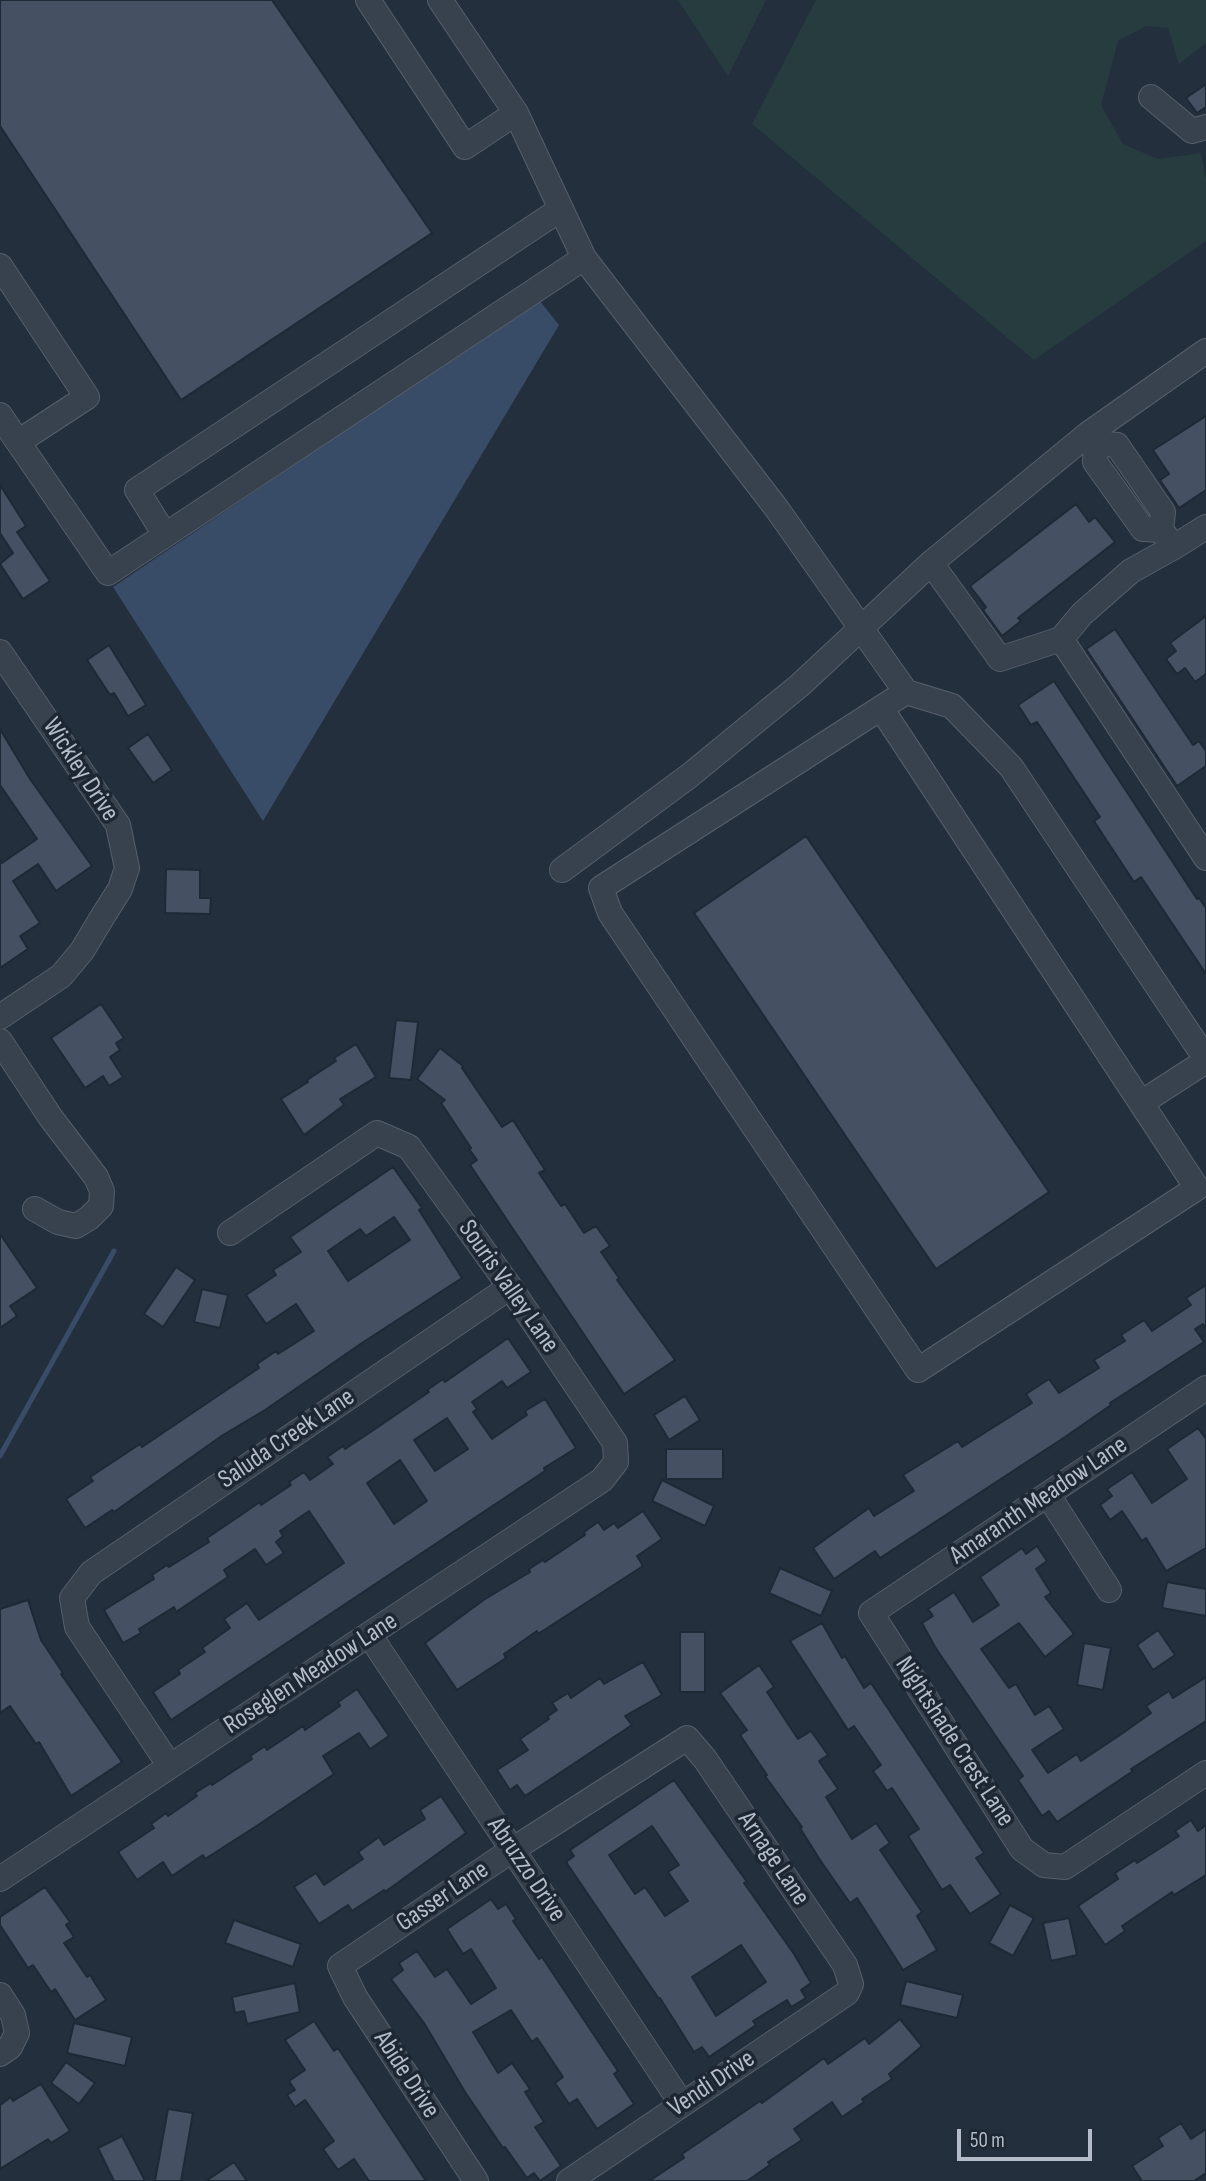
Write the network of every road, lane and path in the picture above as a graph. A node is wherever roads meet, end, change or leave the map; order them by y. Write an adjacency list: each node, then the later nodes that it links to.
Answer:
1 (368, 0): 4 (street)
2 (440, 0): 4 (street)
3 (1151, 97): 5 (street)
4 (516, 113): 6 (street)
5 (1206, 127)
6 (561, 209): 7 (street); 14 (street)
7 (584, 258): 14 (street); 17 (street)
8 (0, 265): 12 (street)
9 (1206, 351): 11 (street)
10 (0, 415): 12 (street)
11 (1092, 438): 15 (street); 16 (street)
12 (18, 442): 14 (street)
13 (1206, 527): 15 (street)
14 (165, 535)
15 (1168, 539): 18 (street)
16 (931, 563): 17 (street); 18 (street)
17 (861, 628): 20 (street); 23 (street)
18 (1061, 639): 22 (street)
19 (0, 652): 24 (street, Wickley Drive)
20 (906, 692): 21 (street); 26 (street)
21 (881, 708): 23 (street); 27 (street)
22 (1206, 858)
23 (601, 888): 27 (street)
24 (0, 1017)
25 (0, 1041): 28 (street)
26 (1206, 1060): 27 (street)
27 (1141, 1103)
28 (36, 1209)
29 (230, 1233): 30 (street, Souris Valley Lane)
30 (510, 1287): 32 (street, Souris Valley Lane); 38 (street, Saluda Creek Lane)
31 (1206, 1388): 33 (street, Amaranth Meadow Lane)
32 (616, 1462): 36 (street, Roseglen Meadow Lane)
33 (1048, 1495): 34 (street); 35 (street, Amaranth Meadow Lane)
34 (1109, 1590)
35 (871, 1613): 39 (street, Nightshade Crest Lane)
36 (370, 1636): 38 (street, Roseglen Meadow Lane); 40 (street, Abruzzo Drive)
37 (687, 1738): 40 (street, Gasser Lane); 43 (street, Arnage Lane)
38 (170, 1766): 41 (street, Roseglen Meadow Lane)
39 (1206, 1773)
40 (512, 1850): 42 (street, Gasser Lane); 46 (street, Abruzzo Drive)
41 (0, 1880)
42 (340, 1966): 47 (street, Abide Drive)
43 (851, 1984): 46 (street, Vendi Drive)
44 (0, 1995): 45 (street)
45 (0, 2054)
46 (682, 2105): 48 (street, Vendi Drive)
47 (476, 2181)
48 (569, 2181)

